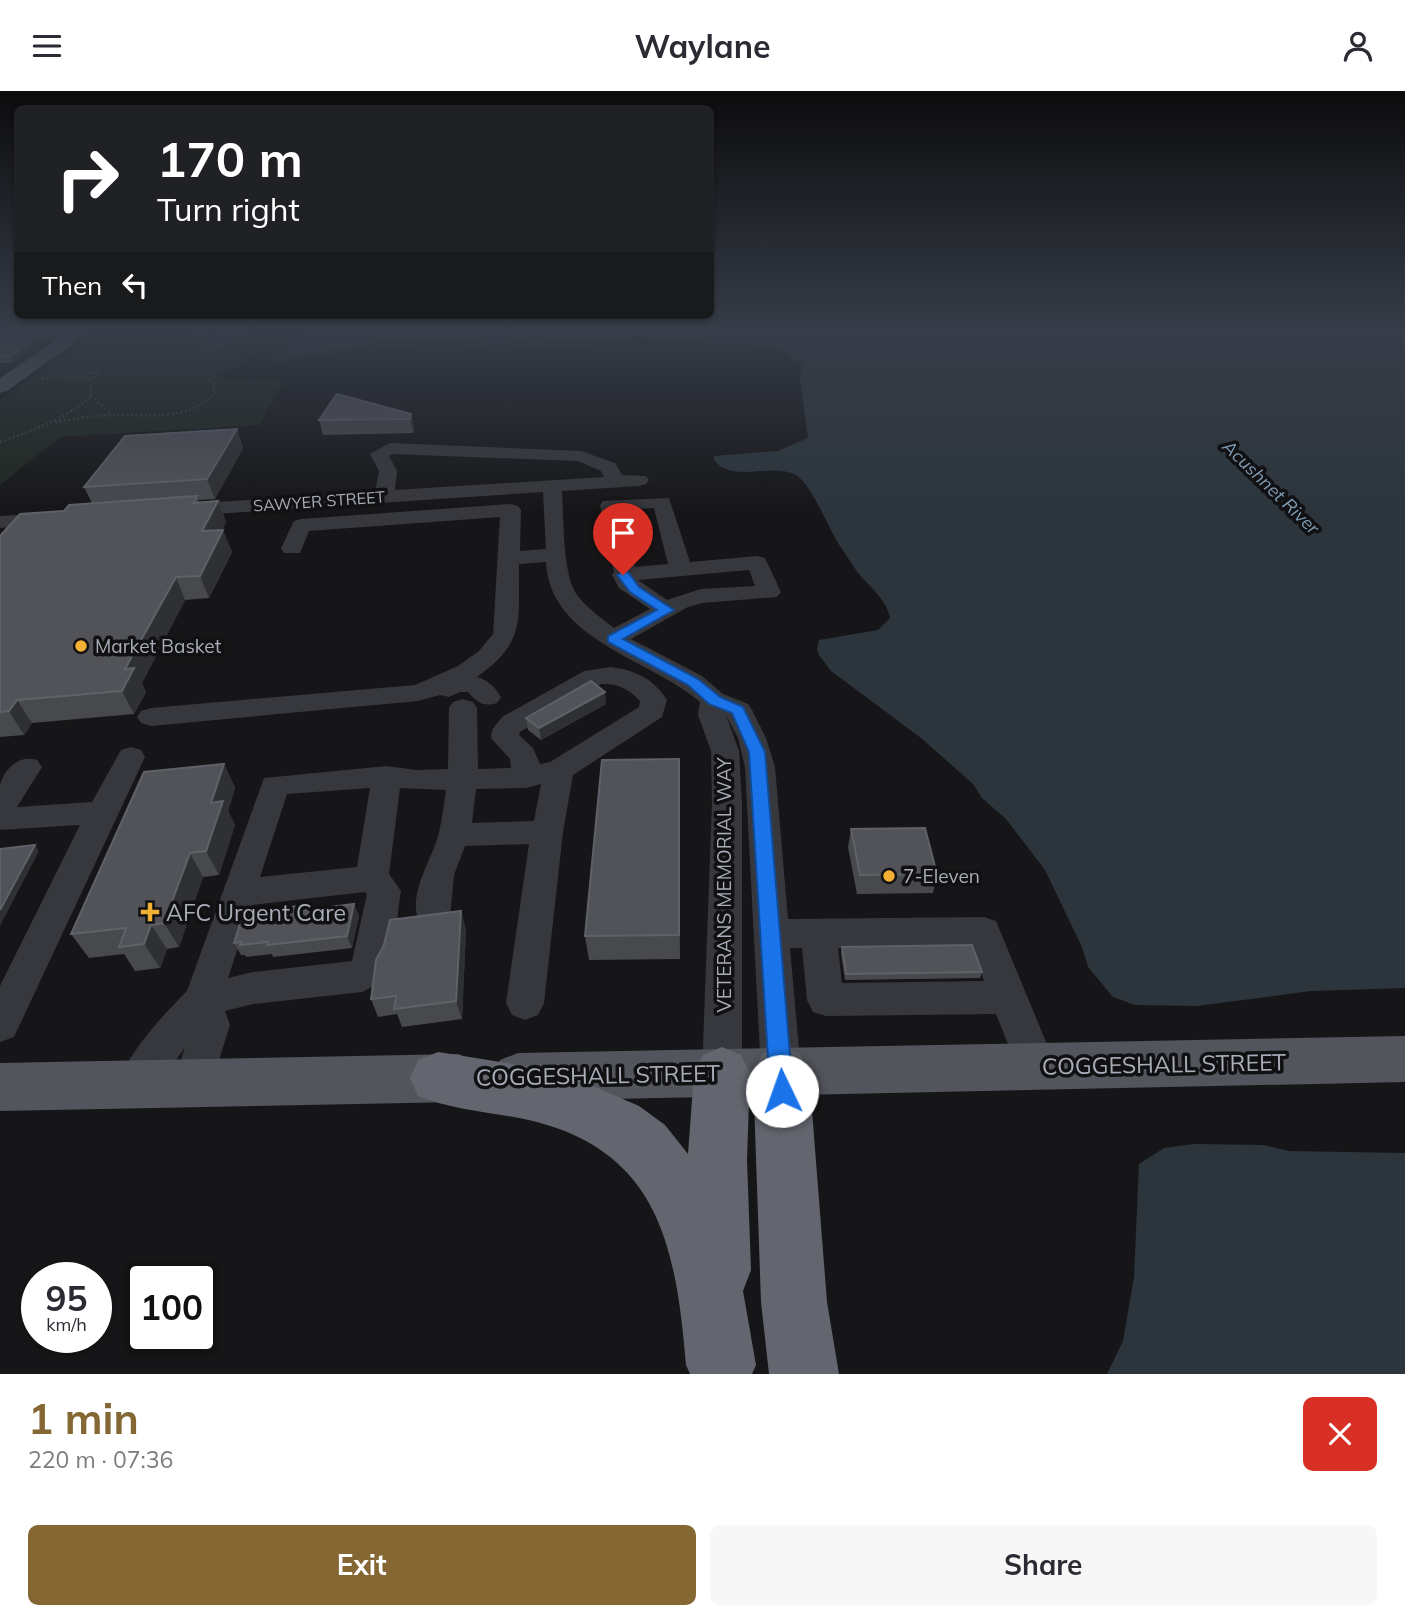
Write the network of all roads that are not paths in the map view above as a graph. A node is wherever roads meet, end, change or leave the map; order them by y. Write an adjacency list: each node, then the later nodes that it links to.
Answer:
1 (554, 477): 3 (street, SAWYER STREET); 4 (street, SAWYER STREET); 4 (street); 9 (street, VETERANS MEMORIAL WAY)
2 (639, 480): 3 (street, SAWYER STREET)
3 (616, 481): 4 (street)
4 (394, 482): 5 (street, SAWYER STREET)
5 (159, 512)
6 (66, 518): 7 (street)
7 (0, 522)
8 (292, 548): 10 (street)
9 (557, 554): 10 (street); 14 (street, VETERANS MEMORIAL WAY)
10 (508, 559): 15 (street)
11 (681, 570): 12 (street); 12 (street); 13 (street)
12 (623, 575): 13 (street)
13 (667, 610): 14 (street)
14 (613, 639): 16 (street, VETERANS MEMORIAL WAY)
15 (452, 683): 17 (street); 17 (street); 18 (street)
16 (714, 700): 34 (street, VETERANS MEMORIAL WAY); 42 (street, VETERANS MEMORIAL WAY)
17 (468, 706): 24 (street)
18 (151, 717)
19 (131, 757): 26 (street)
20 (27, 767): 25 (street)
21 (559, 770): 23 (street); 23 (street); 28 (street)
22 (387, 776): 24 (street); 30 (street); 31 (street)
23 (526, 778): 24 (street)
24 (463, 779): 29 (street)
25 (0, 808)
26 (102, 813): 27 (street); 35 (street)
27 (0, 819)
28 (547, 832): 29 (street); 38 (street)
29 (454, 835): 32 (street)
30 (372, 878): 31 (street); 37 (street)
31 (238, 893): 37 (street)
32 (433, 917)
33 (818, 933): 34 (street); 36 (street); 36 (street)
34 (772, 934): 42 (street, VETERANS MEMORIAL WAY)
35 (13, 975): 39 (street)
36 (1009, 997): 41 (street)
37 (202, 1001): 44 (street); 45 (street)
38 (525, 1003)
39 (0, 1025)
40 (1405, 1059): 41 (main road, COGGESHALL STREET)
41 (1036, 1066): 42 (main road, COGGESHALL STREET)
42 (751, 1072): 43 (main road, COGGESHALL STREET); 47 (highway); 48 (highway)
43 (439, 1079): 44 (main road, COGGESHALL STREET); 47 (highway)
44 (193, 1084): 45 (main road, COGGESHALL STREET)
45 (136, 1085): 46 (main road, COGGESHALL STREET)
46 (0, 1087)
47 (721, 1370)
48 (804, 1374)

